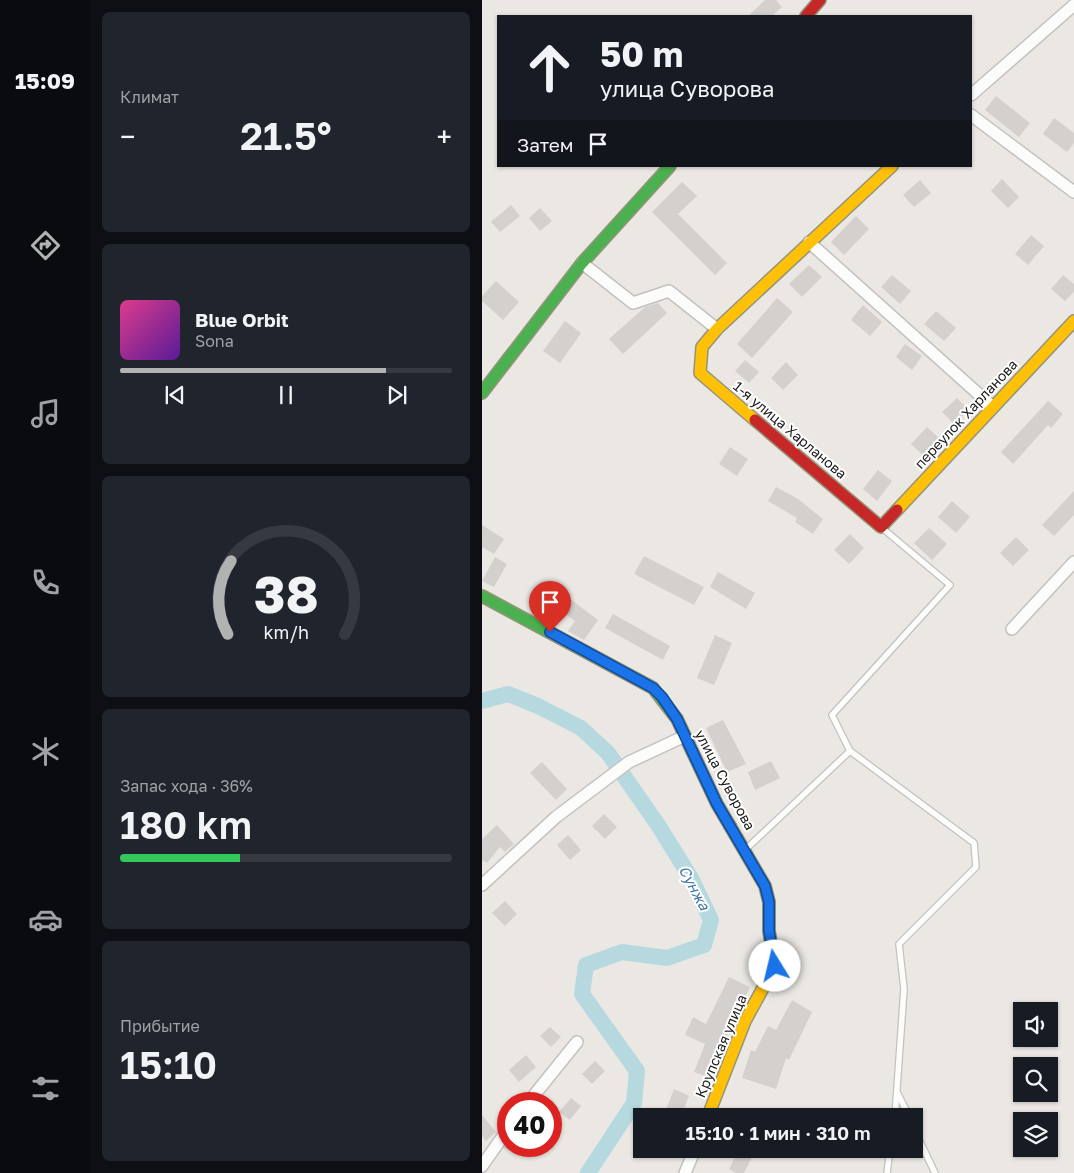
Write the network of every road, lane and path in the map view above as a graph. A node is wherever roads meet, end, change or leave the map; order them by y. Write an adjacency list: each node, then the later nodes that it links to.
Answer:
1 (820, 0): 3 (street)
2 (1074, 5): 4 (street)
3 (807, 15)
4 (972, 94)
5 (972, 116): 8 (street)
6 (669, 167): 10 (street)
7 (891, 167): 9 (street)
8 (1074, 192)
9 (809, 242): 12 (street); 14 (street)
10 (582, 263): 12 (street); 13 (street)
11 (1074, 321): 14 (street, переулок Харланова)
12 (717, 329): 15 (street, 1-я улица Харланова)
13 (482, 393)
14 (993, 407): 15 (street, переулок Харланова)
15 (881, 526): 20 (lane)
16 (1074, 562): 18 (street)
17 (482, 596): 19 (street, улица Суворова)
18 (1012, 629)
19 (685, 736): 21 (street, улица Суворова); 22 (street)
20 (850, 751): 21 (lane); 26 (lane)
21 (745, 850): 23 (street, улица Суворова)
22 (482, 885)
23 (769, 902): 27 (street, Крупская улица)
24 (577, 1042): 25 (street)
25 (537, 1092)
26 (898, 1094): 28 (lane); 29 (lane)
27 (711, 1108)
28 (896, 1108)
29 (905, 1108)
30 (497, 1143): 32 (street)
31 (923, 1148): 37 (lane)
32 (484, 1158)
33 (691, 1158): 35 (street)
34 (889, 1158): 36 (lane)
35 (685, 1173)
36 (887, 1173)
37 (935, 1173)

